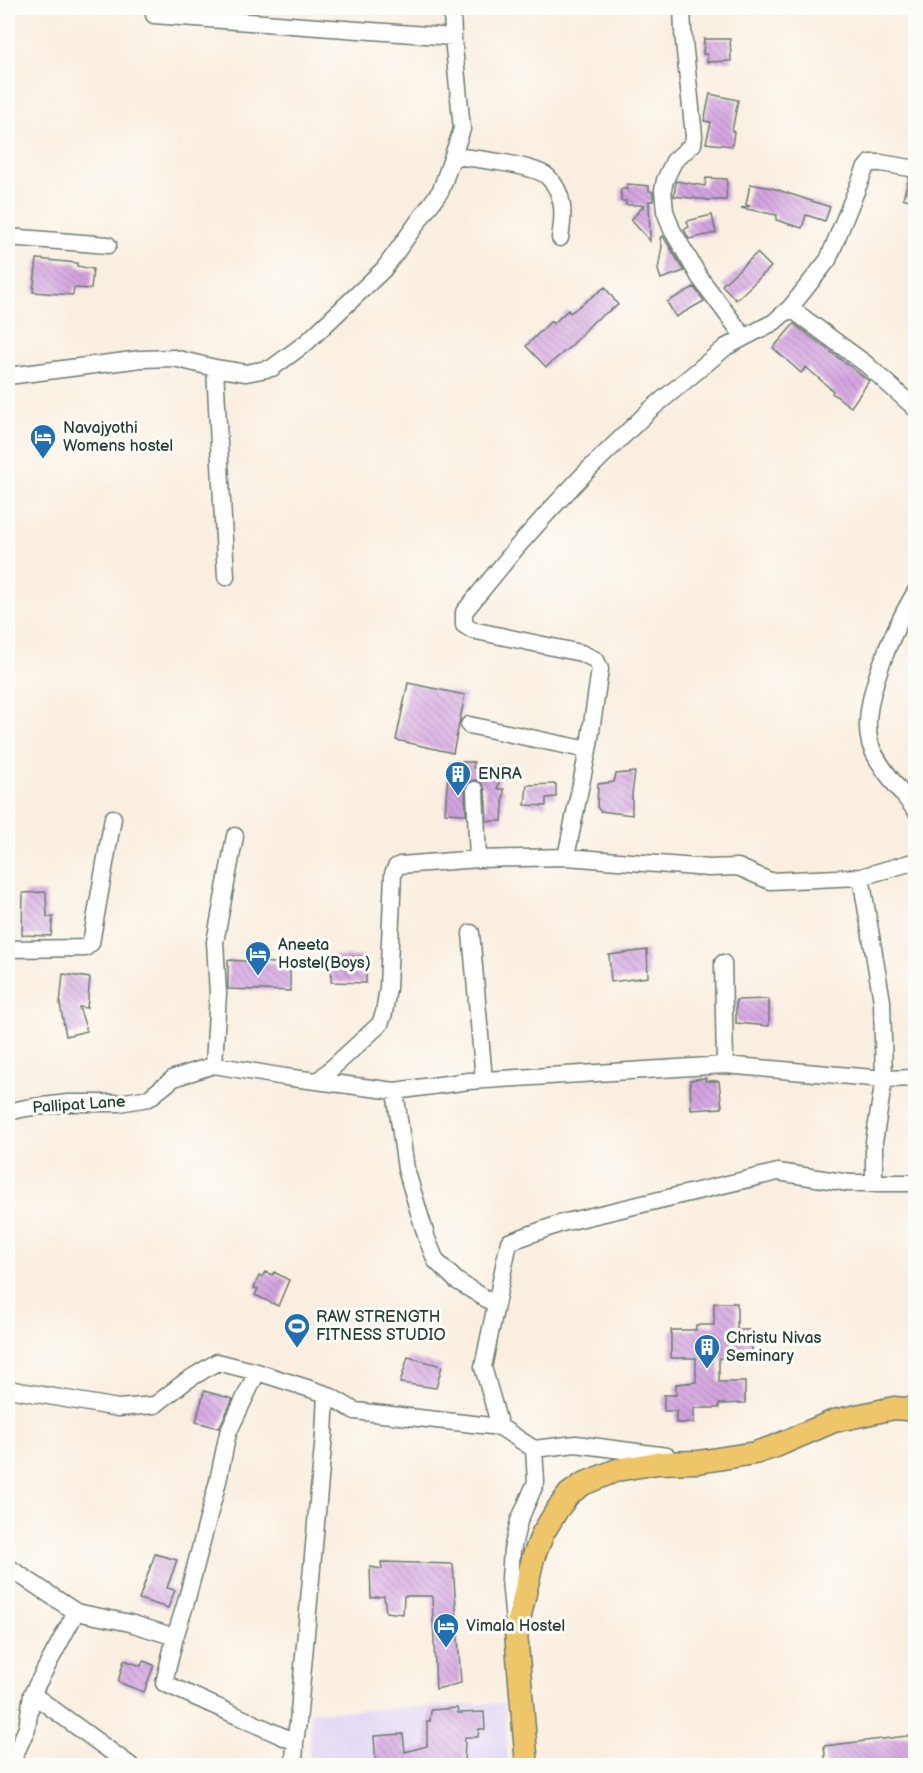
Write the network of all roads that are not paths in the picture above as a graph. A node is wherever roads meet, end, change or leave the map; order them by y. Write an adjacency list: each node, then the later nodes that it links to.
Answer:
1 (155, 8): 4 (street)
2 (452, 8): 4 (street)
3 (682, 8): 11 (street)
4 (453, 37): 5 (street)
5 (453, 156): 8 (street); 12 (street)
6 (915, 169): 10 (street)
7 (8, 237): 9 (street)
8 (560, 238)
9 (108, 245)
10 (790, 308): 11 (street); 14 (street)
11 (744, 337): 18 (street)
12 (215, 368): 13 (street); 15 (street)
13 (8, 376)
14 (915, 409)
15 (226, 577)
16 (915, 591): 20 (street)
17 (469, 725): 18 (street)
18 (588, 750): 23 (street)
19 (475, 790): 24 (street)
20 (915, 811)
21 (113, 818): 28 (street)
22 (235, 836): 30 (street)
23 (566, 857): 24 (street); 26 (street)
24 (478, 859): 35 (street)
25 (915, 861): 26 (street)
26 (861, 877): 33 (street)
27 (471, 933): 34 (street)
28 (8, 948)
29 (723, 963): 31 (street)
30 (214, 1065): 35 (street); 37 (street, Pallipat Lane)
31 (725, 1065): 33 (street); 34 (street)
32 (915, 1078): 33 (street)
33 (884, 1079): 38 (street)
34 (484, 1080): 36 (street)
35 (318, 1081): 36 (street)
36 (395, 1091): 40 (street)
37 (8, 1112)
38 (874, 1183): 39 (street); 40 (street)
39 (915, 1183)
40 (496, 1305): 45 (street)
41 (257, 1372): 42 (street); 43 (street); 51 (street)
42 (8, 1389)
43 (326, 1394): 45 (street); 53 (street)
44 (915, 1410): 47 (main road)
45 (500, 1427): 46 (street)
46 (534, 1449): 47 (street); 50 (street)
47 (707, 1461): 50 (main road)
48 (8, 1567): 49 (street)
49 (75, 1612): 51 (street); 52 (street)
50 (516, 1633): 57 (main road)
51 (175, 1636): 53 (street)
52 (32, 1694): 54 (street); 55 (street)
53 (295, 1742): 56 (street)
54 (10, 1766)
55 (131, 1766)
56 (294, 1766)
57 (527, 1766)

